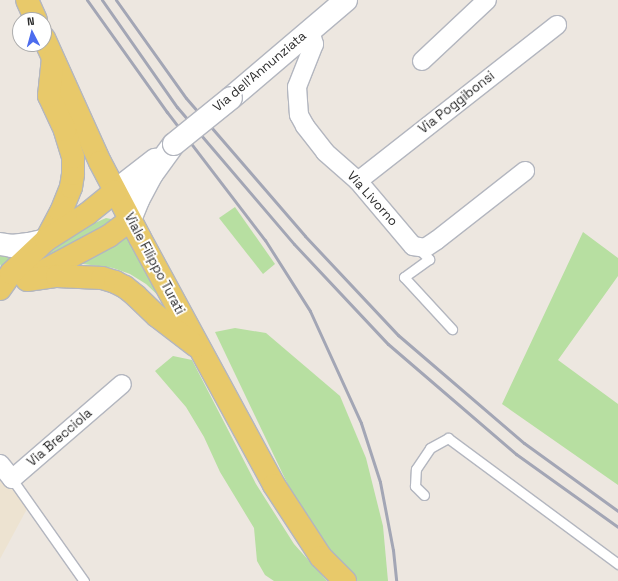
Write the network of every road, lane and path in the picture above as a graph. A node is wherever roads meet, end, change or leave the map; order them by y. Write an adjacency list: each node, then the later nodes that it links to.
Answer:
1 (27, 0): 4 (main road)
2 (346, 0): 6 (street, Via dell'Annunziata)
3 (487, 0): 9 (street)
4 (32, 12)
5 (557, 25): 12 (street, Via Poggibonsi)
6 (310, 31): 10 (street, Via dell'Annunziata, bridge); 12 (street, Via Livorno)
7 (50, 52): 8 (main road, Viale Filippo Turati)
8 (53, 59): 13 (main road, Viale Filippo Turati); 15 (main road)
9 (422, 61)
10 (174, 144): 13 (street, Via dell'Annunziata); 14 (street, Via dell'Annunziata)
11 (525, 171): 17 (street)
12 (358, 181): 17 (street, Via Livorno)
13 (116, 191): 14 (main road, Viale Filippo Turati); 15 (main road)
14 (130, 220): 18 (main road); 22 (main road, Viale Filippo Turati)
15 (46, 240): 16 (street); 19 (main road)
16 (0, 244)
17 (417, 247): 21 (lane)
18 (27, 280): 20 (main road); 22 (main road)
19 (0, 289)
20 (0, 295)
21 (452, 330)
22 (201, 349): 29 (main road, Viale Filippo Turati)
23 (122, 384): 25 (street, Via Brecciola)
24 (0, 464): 25 (street)
25 (12, 479): 28 (lane)
26 (424, 495): 27 (lane)
27 (618, 564)
28 (84, 581)
29 (345, 581)

